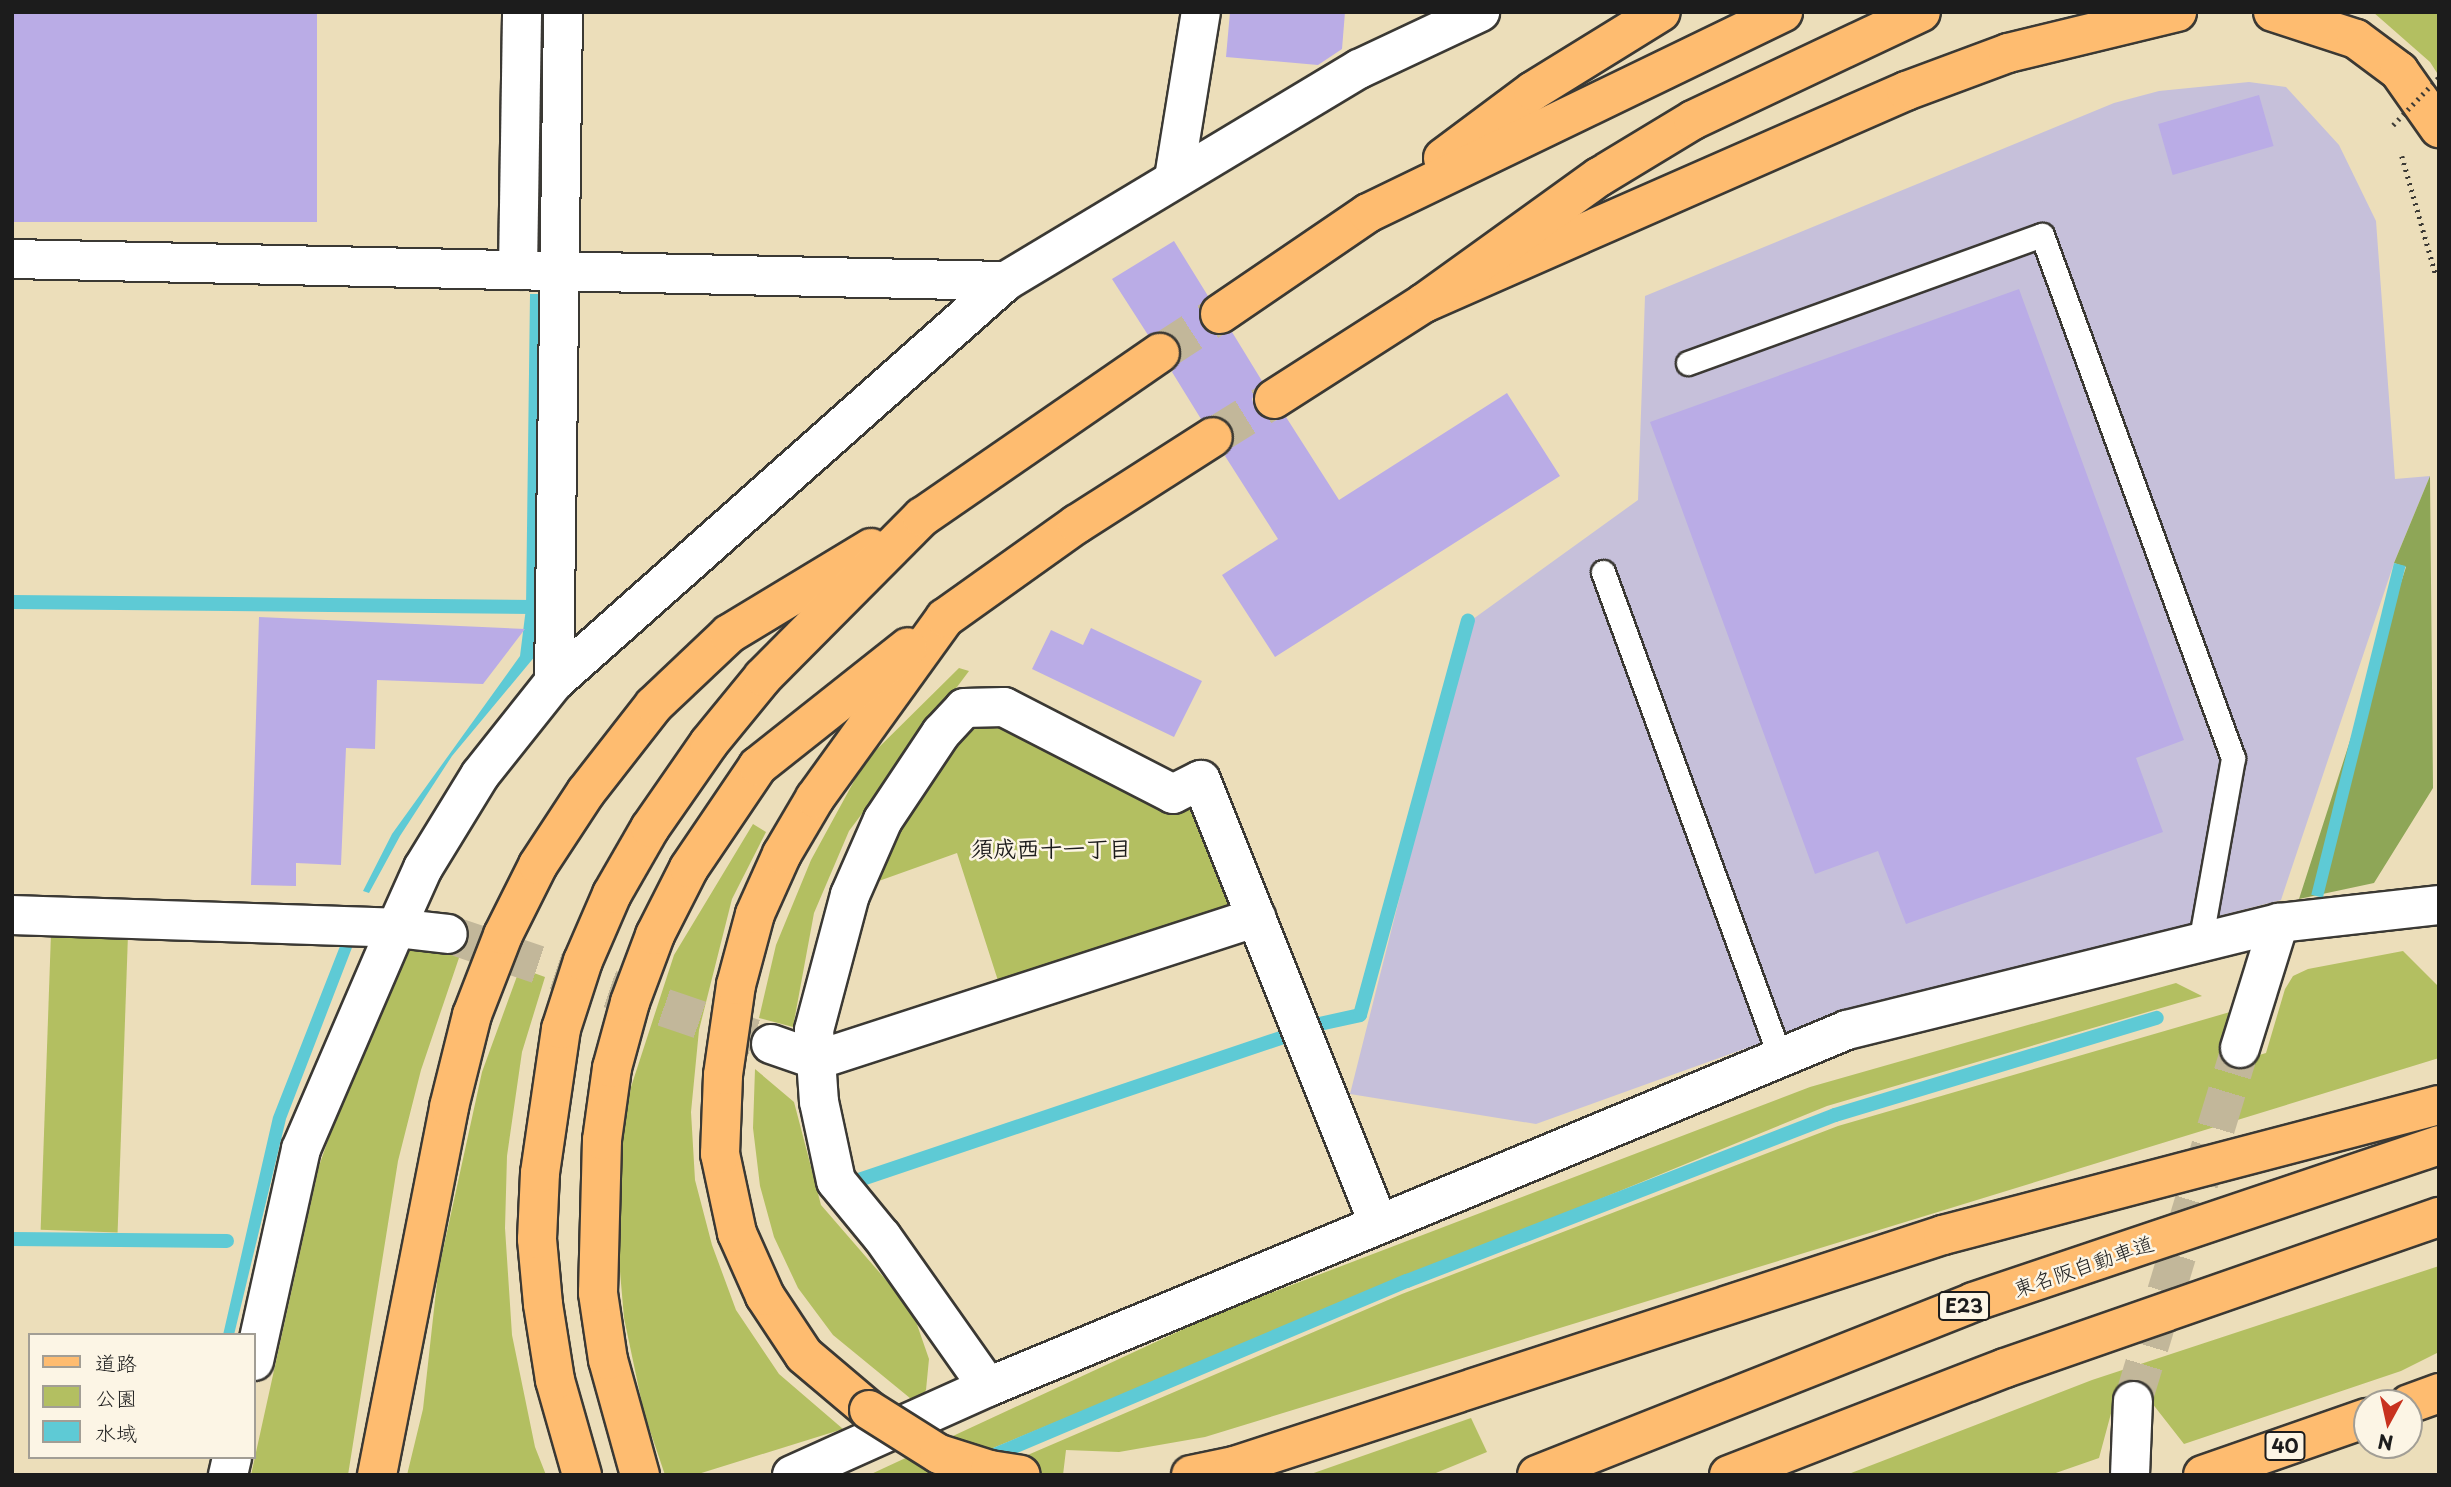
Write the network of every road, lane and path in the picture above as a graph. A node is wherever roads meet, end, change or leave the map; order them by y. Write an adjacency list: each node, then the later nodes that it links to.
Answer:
1 (522, 12): 17 (street)
2 (563, 12): 18 (street)
3 (1201, 12): 14 (street)
4 (1480, 12): 14 (street)
5 (1661, 12): 15 (main road)
6 (1783, 12): 15 (main road)
7 (1921, 12): 21 (main road)
8 (2177, 12): 21 (main road)
9 (2273, 12): 11 (main road)
10 (2439, 77): 12 (path, bridge)
11 (2439, 128)
12 (2396, 138)
13 (2400, 150): 19 (path)
14 (1174, 177): 20 (street)
15 (1368, 213): 22 (main road)
16 (12, 259): 17 (street)
17 (518, 270): 18 (street)
18 (560, 271): 20 (street); 30 (street)
19 (2436, 275)
20 (1006, 281): 30 (street)
21 (1424, 303): 25 (main road)
22 (1220, 314)
23 (1160, 354): 27 (main road)
24 (1688, 363): 37 (lane)
25 (1274, 399)
26 (1213, 437): 29 (main road)
27 (922, 517): 50 (main road); 51 (main road)
28 (1602, 572): 40 (lane)
29 (945, 618): 52 (main road); 54 (main road, bridge)
30 (554, 682): 35 (street)
31 (2439, 905): 34 (street)
32 (12, 915): 35 (street)
33 (1256, 917): 41 (street); 41 (street); 45 (street)
34 (2279, 923): 37 (street); 39 (street)
35 (396, 928): 36 (street); 46 (street)
36 (449, 934)
37 (2200, 943): 40 (street)
38 (771, 1044): 41 (street)
39 (2241, 1048)
40 (1780, 1057): 45 (street)
41 (817, 1060): 47 (street)
42 (2439, 1105): 55 (main road)
43 (2439, 1145): 56 (main road, 東名阪自動車道 / E23)
44 (2427, 1221): 57 (main road)
45 (1378, 1223): 47 (street)
46 (256, 1352)
47 (988, 1387): 53 (street)
48 (2133, 1401): 58 (street)
49 (2353, 1423): 59 (main road, 40)
50 (377, 1475)
51 (582, 1475)
52 (640, 1475)
53 (792, 1475)
54 (1021, 1475)
55 (1191, 1475)
56 (1537, 1475)
57 (1729, 1475)
58 (2130, 1475)
59 (2203, 1475)

